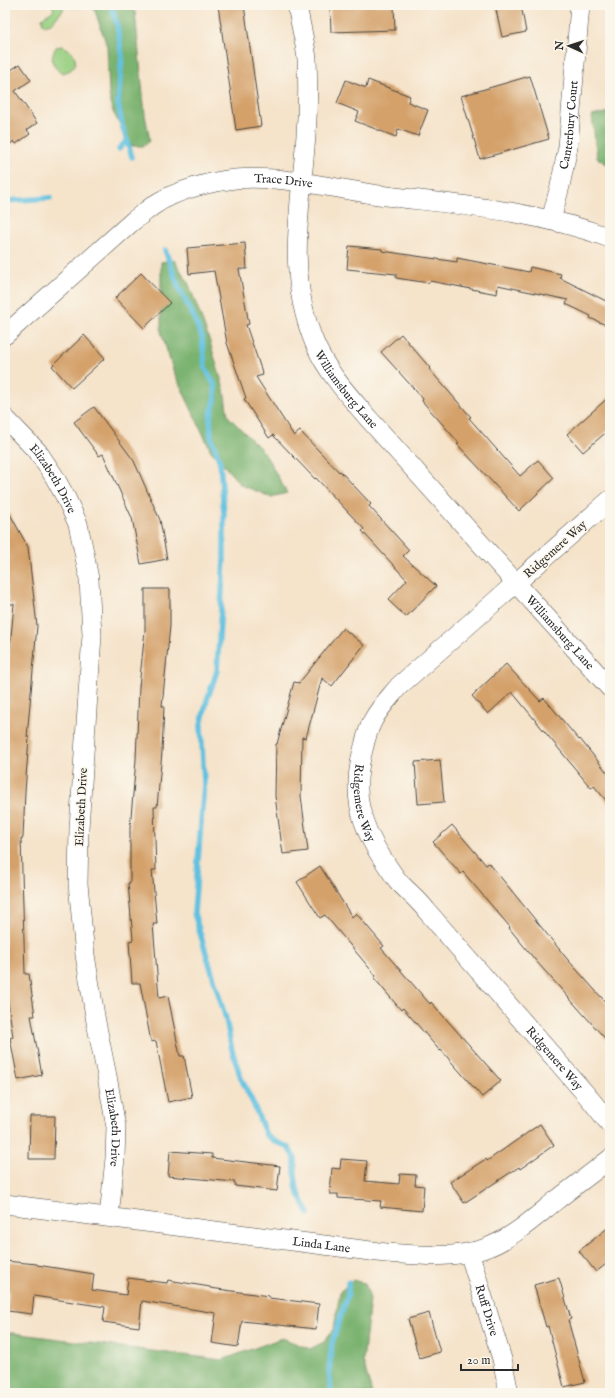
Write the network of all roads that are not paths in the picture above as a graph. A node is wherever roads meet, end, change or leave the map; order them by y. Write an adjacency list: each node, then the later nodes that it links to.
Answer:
1 (297, 5): 3 (street, Williamsburg Lane)
2 (580, 5): 4 (street, Canterbury Court)
3 (302, 183): 4 (street, Trace Drive); 6 (street, Trace Drive); 9 (street, Williamsburg Lane)
4 (551, 220): 5 (street, Trace Drive)
5 (610, 238)
6 (5, 335)
7 (5, 418): 14 (street, Elizabeth Drive)
8 (610, 500): 9 (street, Ridgemere Way)
9 (517, 583): 10 (street, Williamsburg Lane); 11 (street, Ridgemere Way)
10 (610, 688)
11 (610, 1124)
12 (610, 1159): 15 (street, Linda Lane)
13 (5, 1204): 14 (street, Linda Lane)
14 (109, 1217): 15 (street, Linda Lane)
15 (469, 1252): 16 (street, Ruff Drive)
16 (509, 1393)

